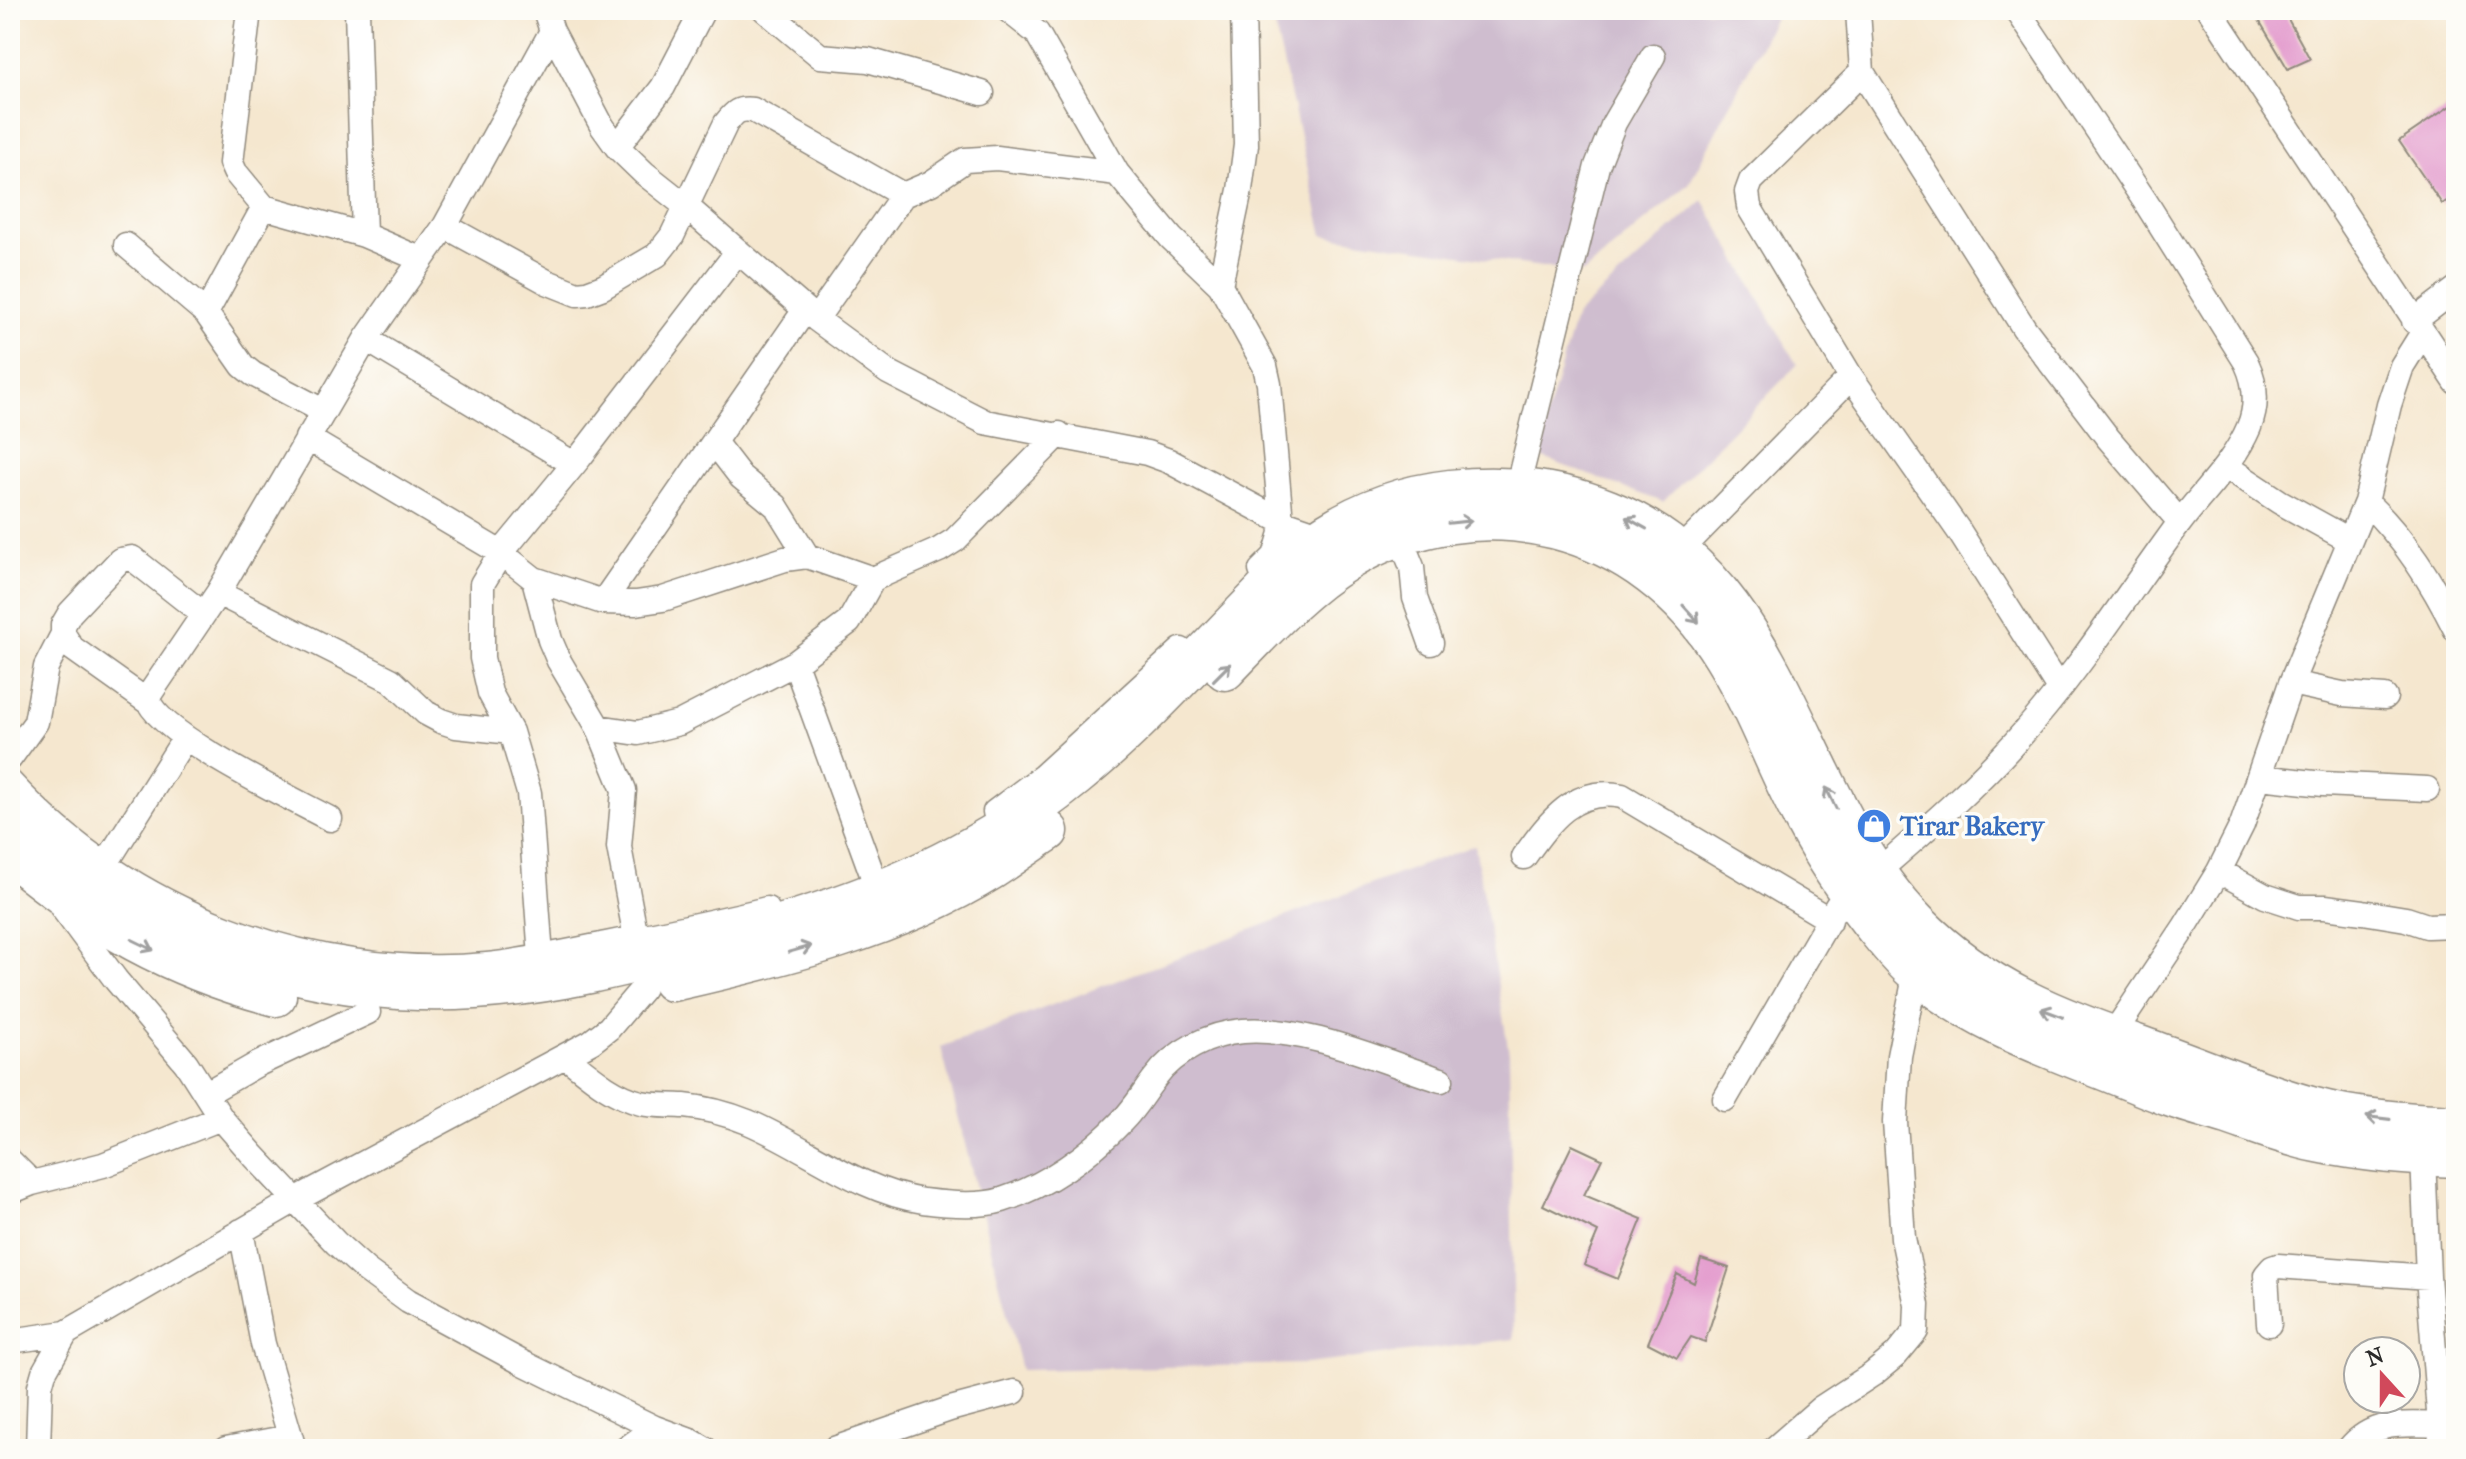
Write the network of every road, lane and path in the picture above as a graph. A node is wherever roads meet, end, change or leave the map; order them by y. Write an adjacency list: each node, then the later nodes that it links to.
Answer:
1 (249, 10): 17 (street)
2 (357, 10): 20 (street)
3 (703, 10): 14 (street)
4 (765, 10): 13 (street)
5 (1008, 10): 15 (street)
6 (1243, 10): 24 (street)
7 (1858, 10): 12 (street)
8 (2210, 10): 28 (street)
9 (2020, 11): 37 (street)
10 (548, 20): 14 (street); 19 (street)
11 (1653, 56): 38 (street)
12 (1862, 72): 30 (street); 41 (street)
13 (982, 93)
14 (617, 147): 18 (street)
15 (1117, 173): 16 (street); 24 (street)
16 (903, 195): 18 (street); 27 (street)
17 (264, 207): 20 (street); 26 (street)
18 (687, 207): 19 (street); 22 (street)
19 (445, 226): 23 (street)
20 (364, 235): 23 (street)
21 (126, 245): 26 (street)
22 (738, 251): 27 (street); 36 (street)
23 (420, 259): 29 (street)
24 (1220, 285): 42 (street)
25 (2456, 289): 28 (street)
26 (206, 313): 32 (street)
27 (810, 314): 33 (street); 35 (street)
28 (2418, 327): 31 (street); 39 (street)
29 (366, 339): 32 (street); 36 (street)
30 (1851, 377): 44 (street); 57 (street)
31 (2456, 382)
32 (323, 411): 34 (street)
33 (1059, 434): 42 (street); 48 (street)
34 (307, 438): 45 (street); 49 (street)
35 (714, 442): 46 (street); 50 (street)
36 (574, 464): 45 (street)
37 (2227, 467): 41 (street); 43 (street)
38 (1517, 489): 40 (main road); 44 (main road, one-way to 38)
39 (2366, 502): 43 (street); 52 (street)
40 (1406, 521): 42 (main road); 54 (street); 75 (main road, one-way to 75); 77 (main road, one-way to 40)
41 (2180, 522): 57 (street)
42 (1305, 533): 73 (street); 77 (main road)
43 (2349, 540): 56 (street)
44 (1679, 552): 75 (main road, one-way to 44)
45 (501, 553): 47 (street); 61 (street)
46 (807, 556): 48 (street); 50 (street)
47 (534, 579): 50 (street); 60 (street)
48 (873, 579): 55 (street)
49 (218, 593): 51 (street); 61 (street)
50 (603, 602)
51 (203, 614): 53 (street); 59 (street)
52 (2456, 630)
53 (63, 634): 59 (street); 63 (street)
54 (1431, 643)
55 (795, 663): 60 (street); 73 (street)
56 (2291, 683): 58 (street); 64 (street)
57 (2059, 689): 75 (street)
58 (2385, 697)
59 (148, 702): 62 (street)
60 (598, 727): 79 (street)
61 (511, 732): 78 (street)
62 (185, 738): 68 (street); 71 (street)
63 (10, 758)
64 (2260, 777): 66 (street); 72 (street)
65 (10, 782): 71 (street)
66 (2427, 789)
67 (10, 813): 79 (main road)
68 (330, 819)
69 (10, 854): 74 (main road)
70 (1524, 857): 75 (street)
71 (105, 865): 78 (street)
72 (2219, 871): 76 (street); 82 (street)
73 (872, 874): 79 (street)
74 (41, 880): 81 (main road, one-way to 81); 85 (street)
75 (1850, 895): 80 (main road); 86 (street)
76 (2456, 925)
77 (745, 950): 79 (main road)
78 (541, 957): 79 (street)
79 (640, 962): 81 (main road); 83 (street)
80 (1942, 976): 82 (main road, one-way to 80); 89 (main road); 107 (street)
81 (368, 1012): 85 (street)
82 (2112, 1036): 88 (main road, one-way to 82)
83 (565, 1056): 84 (street); 92 (street)
84 (1441, 1080)
85 (207, 1093): 87 (street)
86 (1725, 1099)
87 (221, 1118): 91 (street); 92 (street)
88 (2456, 1125)
89 (2439, 1156): 94 (street)
90 (10, 1161): 91 (street)
91 (21, 1188)
92 (297, 1199): 93 (street); 99 (street)
93 (241, 1231): 96 (street); 101 (street)
94 (2428, 1277): 95 (street); 100 (street)
95 (2269, 1324)
96 (66, 1333): 97 (street); 102 (street)
97 (10, 1340)
98 (1014, 1392): 106 (street)
99 (655, 1428): 104 (street); 105 (street)
100 (2442, 1437): 108 (street)
101 (292, 1443): 103 (street)
102 (38, 1449)
103 (226, 1449)
104 (626, 1449)
105 (705, 1449)
106 (834, 1449)
107 (1774, 1449)
108 (2349, 1449)

